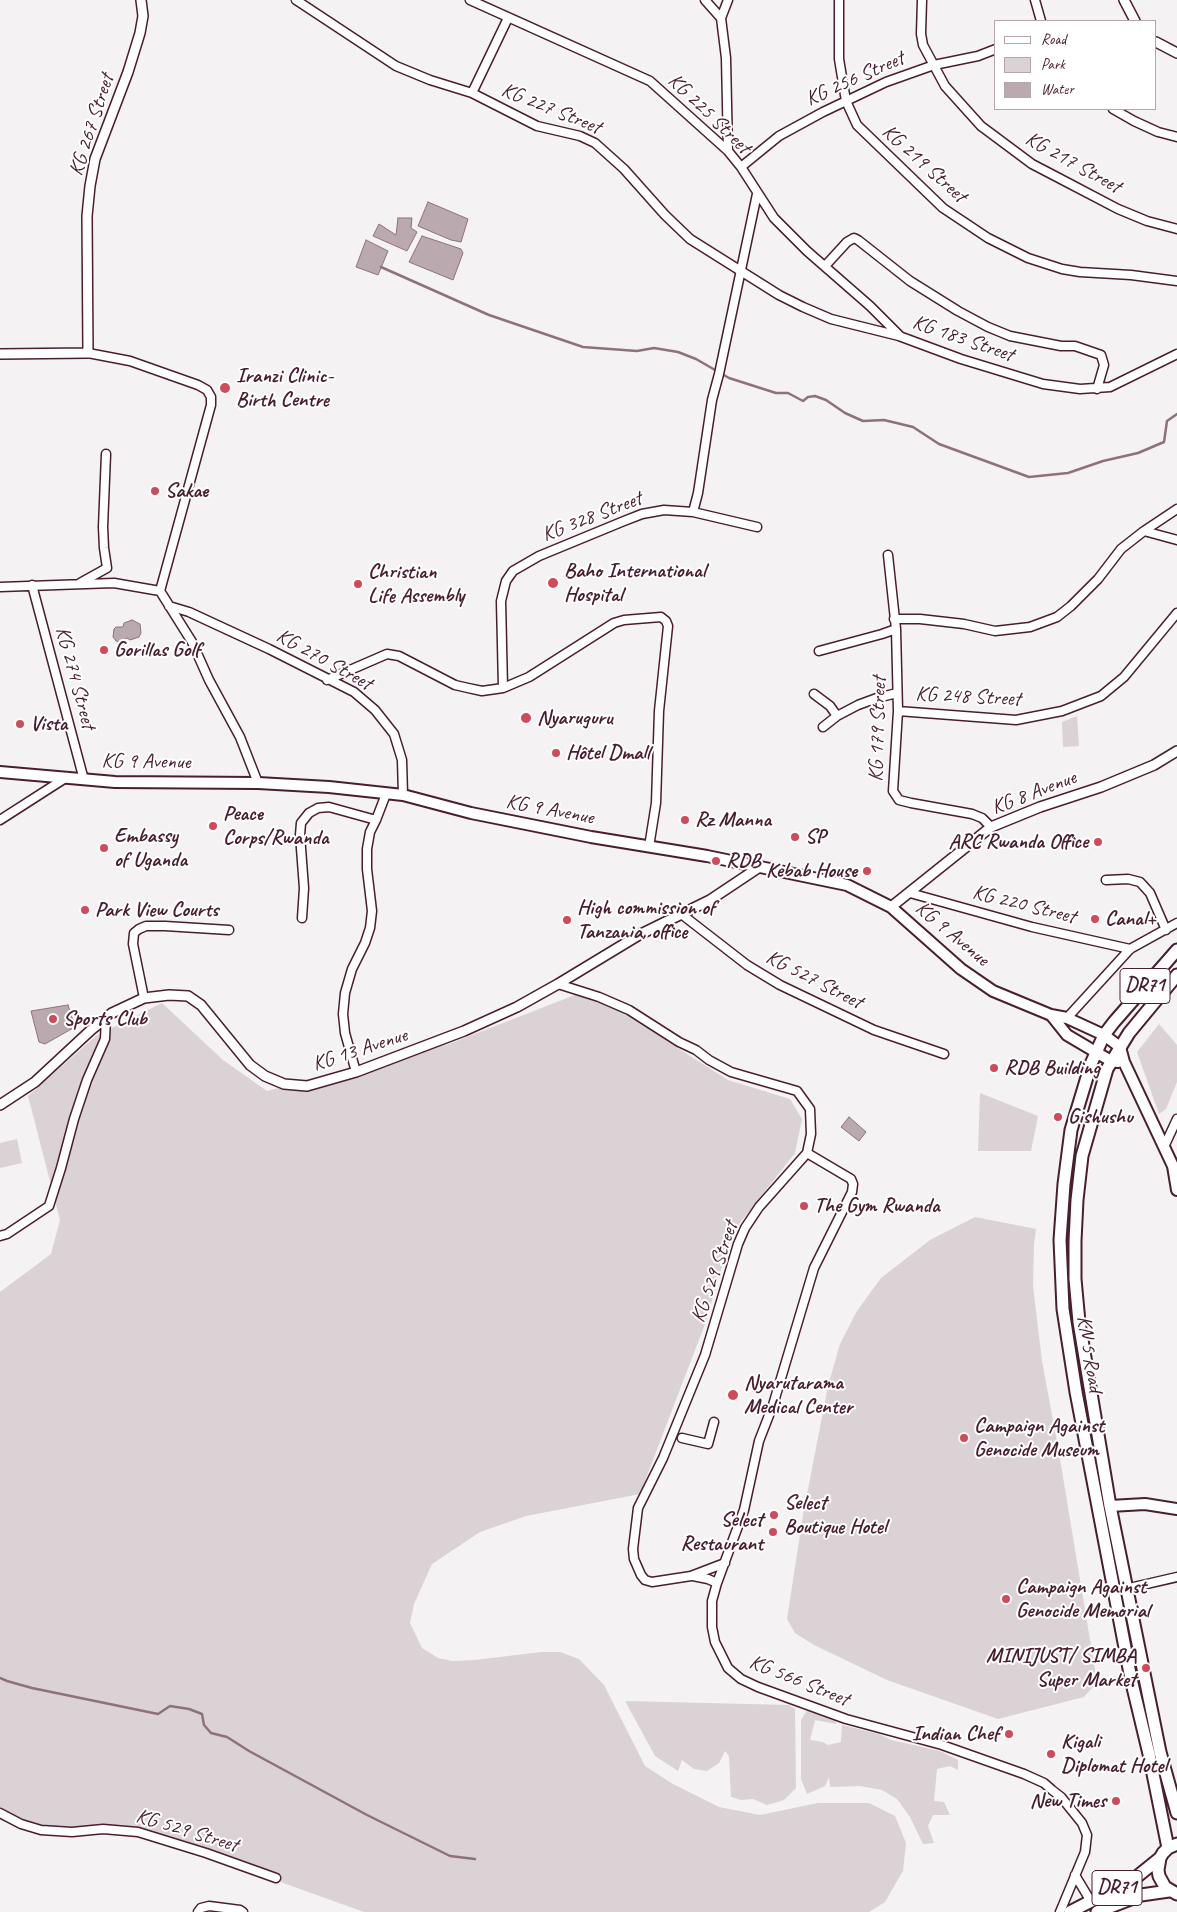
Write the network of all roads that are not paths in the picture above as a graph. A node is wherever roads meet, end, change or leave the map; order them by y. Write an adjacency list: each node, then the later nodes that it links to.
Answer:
1 (141, 0): 30 (street, KG 267 Street)
2 (296, 0): 18 (street, KG 227 Street)
3 (470, 0): 10 (street, KG 225 Street)
4 (704, 0): 11 (street)
5 (728, 0): 11 (street)
6 (839, 0): 19 (street, KG 219 Street)
7 (922, 0): 17 (street, KG 217 Street)
8 (1035, 0): 12 (street)
9 (1124, 0): 13 (street)
10 (508, 18): 18 (street); 22 (street, KG 225 Street)
11 (721, 18): 22 (street)
12 (1041, 20)
13 (1134, 20)
14 (1157, 43): 16 (street)
15 (994, 50): 17 (street, KG 256 Street)
16 (1177, 54)
17 (934, 65): 19 (street, KG 256 Street); 25 (street, KG 217 Street)
18 (472, 94): 27 (street, KG 227 Street)
19 (846, 100): 23 (street, KG 256 Street); 28 (street, KG 219 Street)
20 (1116, 110): 21 (street)
21 (1177, 137)
22 (728, 152): 23 (street, KG 225 Street)
23 (741, 167): 24 (street, KG 225 Street)
24 (757, 194): 26 (street, KG 225 Street); 27 (street)
25 (1177, 229)
26 (825, 266): 29 (street, KG 225 Street); 33 (street)
27 (741, 272): 29 (street, KG 183 Street); 36 (street)
28 (1177, 280)
29 (900, 336): 33 (street, KG 183 Street)
30 (88, 353): 31 (street); 44 (street)
31 (0, 354)
32 (1177, 354): 33 (street, KG 183 Street)
33 (1097, 388)
34 (106, 454): 41 (street)
35 (1177, 509): 38 (street)
36 (693, 512): 37 (street, KG 328 Street); 51 (street, KG 328 Street)
37 (757, 527)
38 (1144, 531): 39 (street); 47 (street)
39 (1177, 540)
40 (888, 555): 47 (street, KG 179 Street)
41 (78, 584): 42 (street); 44 (street)
42 (32, 585): 43 (street); 60 (street, KG 274 Street)
43 (0, 587)
44 (160, 591): 45 (street)
45 (169, 606): 50 (street, KG 270 Street); 61 (street)
46 (1177, 613): 54 (street, KG 248 Street)
47 (894, 619): 48 (street, KG 179 Street)
48 (896, 629): 49 (street); 52 (street, KG 179 Street)
49 (819, 650)
50 (327, 680): 51 (street); 63 (street, KG 270 Street)
51 (503, 688): 67 (street)
52 (897, 693): 54 (street, KG 179 Street); 55 (street)
53 (814, 694): 55 (street)
54 (898, 710): 66 (street, KG 179 Street)
55 (837, 716): 56 (street)
56 (823, 727)
57 (1177, 750): 66 (street, KG 8 Avenue)
58 (0, 772): 59 (main road, KG 9 Avenue)
59 (67, 777): 60 (main road, KG 9 Avenue); 64 (street)
60 (84, 780): 61 (main road, KG 9 Avenue)
61 (258, 783): 62 (main road, KG 9 Avenue)
62 (386, 794): 63 (main road, KG 9 Avenue); 65 (street)
63 (402, 796): 67 (main road, KG 9 Avenue)
64 (0, 820)
65 (376, 820): 73 (street); 91 (street)
66 (991, 828): 70 (street, KG 8 Avenue)
67 (650, 847): 68 (main road, KG 9 Avenue)
68 (758, 868): 71 (main road, KG 9 Avenue); 72 (street, KG 13 Avenue)
69 (1106, 880): 76 (street)
70 (910, 893): 71 (street, KG 8 Avenue); 77 (street, KG 220 Street)
71 (891, 907): 82 (main road, KG 9 Avenue)
72 (680, 913): 80 (street, KG 13 Avenue); 88 (street, KG 527 Street)
73 (302, 918)
74 (1177, 923): 76 (street)
75 (228, 930): 81 (street)
76 (1166, 930): 77 (street)
77 (1130, 949): 84 (street)
78 (1177, 950): 85 (main road, KN 5 Road / DR71)
79 (1177, 975): 86 (main road, KN 5 Road / DR71)
80 (558, 984): 91 (street, KG 13 Avenue); 95 (street)
81 (144, 998): 83 (street, KG 13 Avenue); 91 (street, KG 13 Avenue)
82 (1052, 1015): 84 (main road, KG 9 Avenue); 87 (main road)
83 (106, 1018): 92 (street, KG 13 Avenue); 97 (street)
84 (1067, 1018): 85 (main road, KG 9 Avenue)
85 (1104, 1035): 86 (main road, KG 9 Avenue); 87 (main road, KN 5 Road / DR71)
86 (1120, 1047): 89 (main road, KN 5 Road / DR71); 90 (main road)
87 (1097, 1052): 89 (main road); 110 (main road, KN 5 Road / DR71)
88 (944, 1054)
89 (1111, 1061): 90 (main road); 100 (main road, KN 5 Road / DR71)
90 (1124, 1062): 94 (main road)
91 (356, 1072)
92 (0, 1105)
93 (1177, 1119): 94 (street)
94 (1164, 1147): 96 (main road)
95 (807, 1153): 102 (street, KG 566 Street); 103 (street, KG 529 Street)
96 (1177, 1190)
97 (0, 1236)
98 (714, 1422): 99 (street)
99 (682, 1438)
100 (1110, 1506): 101 (main road); 106 (main road, KN 5 Road / DR71)
101 (1177, 1509)
102 (724, 1562): 103 (street); 105 (street, KG 566 Street)
103 (692, 1576): 105 (street)
104 (1177, 1577): 106 (street)
105 (717, 1583): 112 (street, KG 566 Street)
106 (1126, 1589): 107 (main road, KN 5 Road / DR71)
107 (1174, 1799): 109 (main road, KN 5 Road / DR71)
108 (0, 1813): 113 (street, KG 529 Street)
109 (1177, 1813)
110 (1172, 1846): 111 (main road, DR71)
111 (1160, 1858): 114 (main road, DR71); 115 (main road, DR71)
112 (1074, 1875): 115 (street); 118 (street, KG 566 Street)
113 (276, 1878)
114 (1173, 1892): 120 (main road, DR71)
115 (1090, 1900): 119 (main road, DR71)
116 (198, 1912): 117 (street)
117 (243, 1912)
118 (1060, 1912)
119 (1070, 1912)
120 (1097, 1912)

